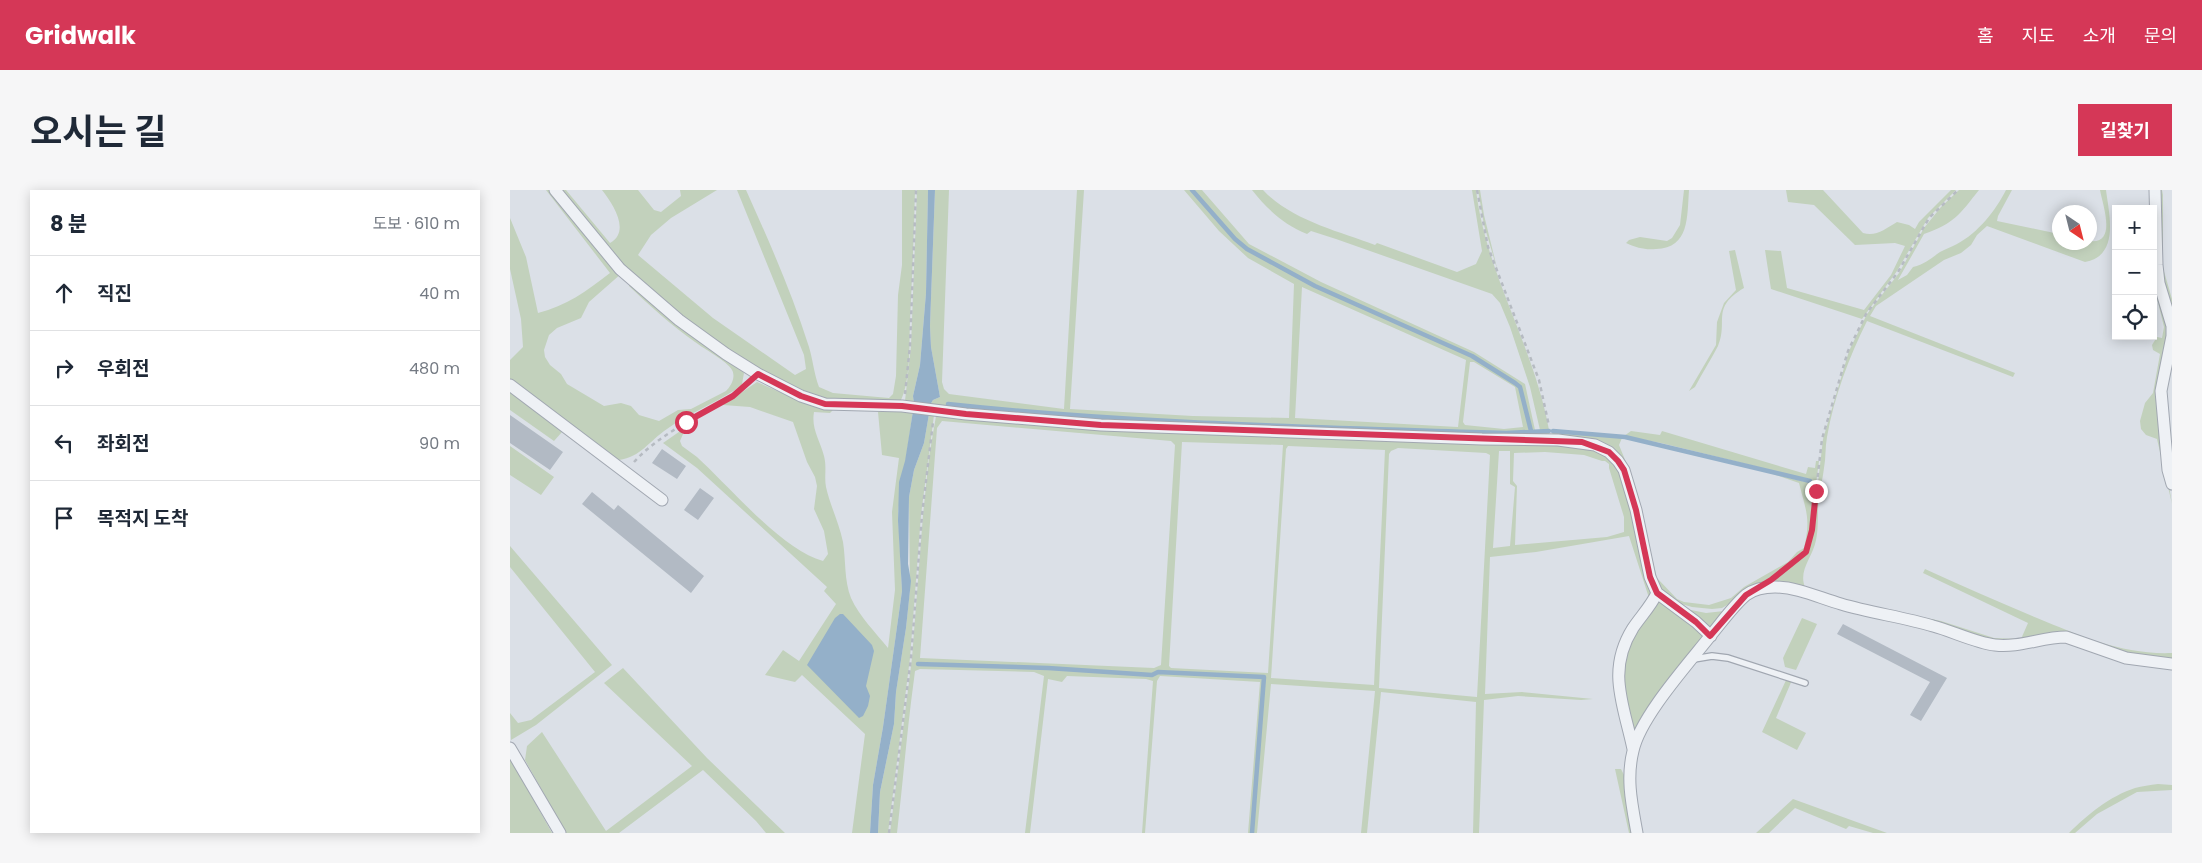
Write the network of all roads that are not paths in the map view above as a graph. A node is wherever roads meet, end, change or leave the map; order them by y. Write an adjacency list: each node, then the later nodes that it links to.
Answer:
1 (555, 190): 6 (street)
2 (2154, 190): 4 (street)
3 (510, 384): 5 (street)
4 (2172, 484)
5 (662, 500)
6 (1657, 593): 7 (street); 12 (street)
7 (1710, 636): 8 (street); 9 (street)
8 (1691, 659): 10 (lane); 12 (street)
9 (2172, 664)
10 (1805, 683)
11 (510, 748): 13 (street)
12 (1633, 749): 14 (street)
13 (560, 833)
14 (1637, 833)

